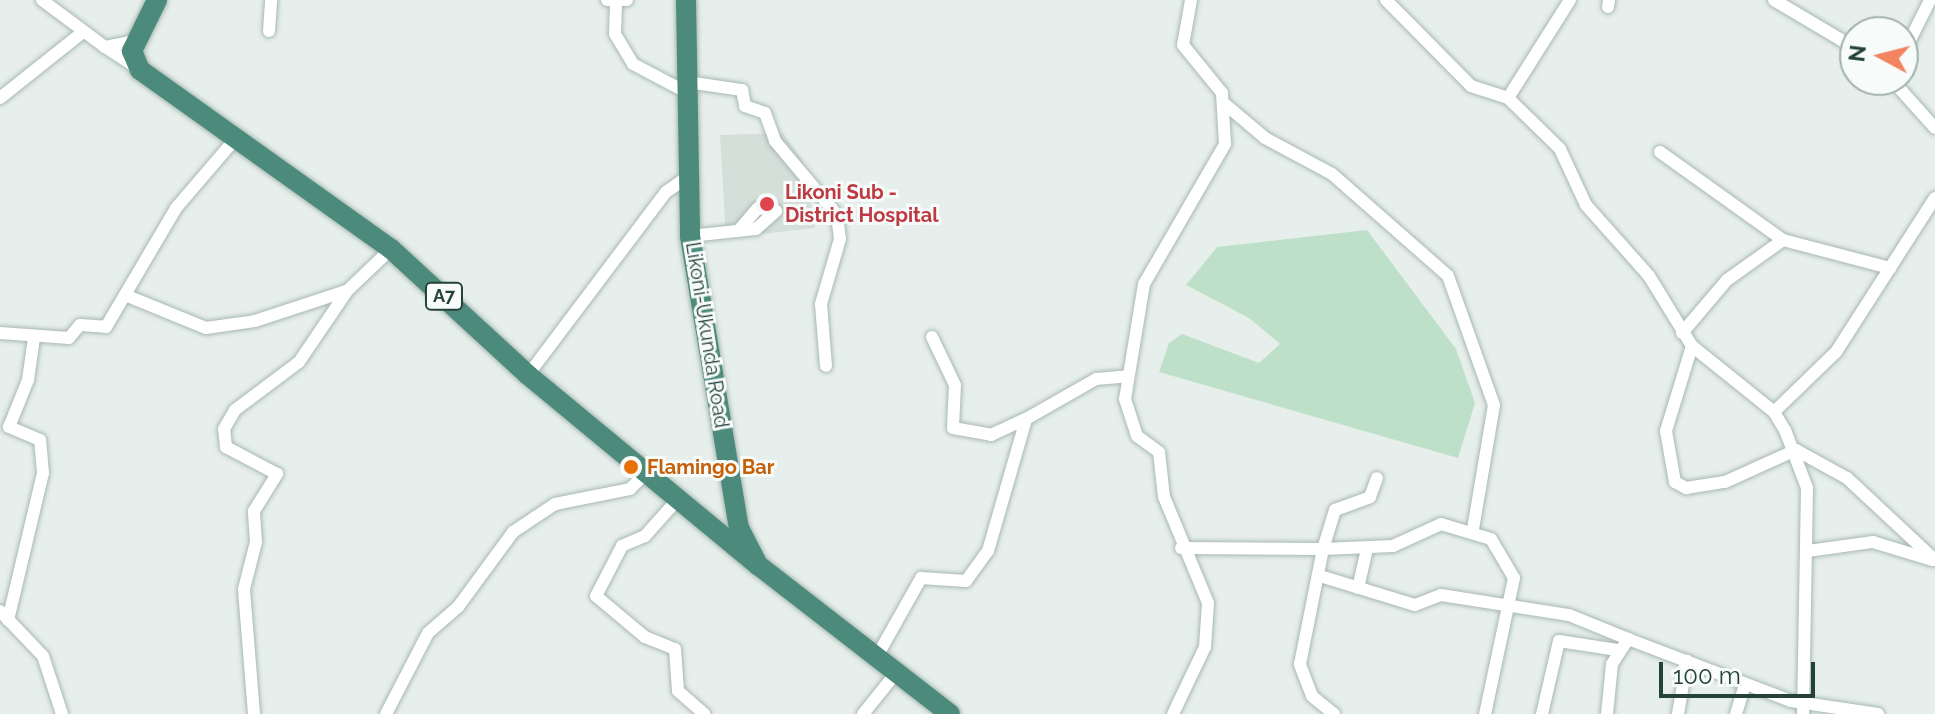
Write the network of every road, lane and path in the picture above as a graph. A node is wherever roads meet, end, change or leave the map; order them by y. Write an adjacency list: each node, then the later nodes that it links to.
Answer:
1 (42, 0): 13 (street)
2 (157, 0): 14 (highway)
3 (271, 0): 12 (street)
4 (686, 0): 18 (highway, Likoni-Ukunda Road)
5 (1191, 0): 22 (street)
6 (1386, 0): 21 (street)
7 (1570, 0): 21 (street)
8 (1774, 0): 15 (street)
9 (1930, 0): 11 (street)
10 (617, 1): 18 (street)
11 (1919, 22)
12 (269, 31)
13 (83, 32): 16 (street); 20 (street)
14 (136, 38): 16 (street); 17 (highway)
15 (1839, 39)
16 (105, 47): 17 (street)
17 (140, 70): 24 (highway, A7)
18 (686, 87): 26 (highway, Likoni-Ukunda Road); 40 (street)
19 (1906, 96): 23 (street)
20 (0, 98)
21 (1508, 98): 36 (street)
22 (1226, 105): 42 (street); 51 (street)
23 (1935, 128)
24 (236, 138): 31 (highway, A7); 34 (street)
25 (1660, 152): 30 (street)
26 (686, 178): 29 (highway, Likoni-Ukunda Road); 41 (street)
27 (1935, 198): 32 (street)
28 (739, 230): 29 (street)
29 (690, 236): 49 (highway, Likoni-Ukunda Road)
30 (1783, 240): 32 (street); 36 (street)
31 (391, 249): 33 (street); 41 (highway, A7)
32 (1890, 268): 43 (street)
33 (347, 291): 34 (street); 70 (street)
34 (125, 295): 38 (street)
35 (0, 333): 38 (street)
36 (1682, 333): 39 (street)
37 (932, 337): 44 (street)
38 (34, 338): 61 (street)
39 (1692, 346): 43 (street); 45 (street)
40 (826, 366)
41 (528, 375): 46 (highway, A7)
42 (1128, 376): 44 (street); 52 (street)
43 (1774, 412): 45 (street)
44 (1026, 419): 64 (street)
45 (1796, 450): 55 (street); 56 (street)
46 (648, 471): 48 (highway, A7); 71 (street)
47 (1377, 478): 53 (street)
48 (678, 499): 50 (highway, A7); 72 (street)
49 (734, 503): 50 (highway); 57 (highway, Likoni-Ukunda Road)
50 (709, 524): 57 (highway, A7)
51 (1473, 529): 54 (street); 60 (street)
52 (1181, 548): 53 (street); 75 (street)
53 (1323, 549): 54 (street); 58 (street)
54 (1367, 550): 59 (street)
55 (1808, 551): 56 (street); 68 (street)
56 (1935, 560)
57 (758, 565): 64 (highway, A7)
58 (1320, 576): 59 (street); 76 (street)
59 (1358, 588): 60 (street)
60 (1512, 606): 62 (street); 77 (street)
61 (4, 615): 69 (street)
62 (1628, 639): 63 (street); 65 (street)
63 (1617, 650): 78 (street); 79 (street)
64 (876, 658): 66 (highway, A7)
65 (1687, 661): 67 (street); 80 (street)
66 (896, 673): 73 (street); 74 (highway, A7)
67 (1745, 684): 68 (street); 81 (street)
68 (1804, 709): 82 (street)
69 (62, 714)
70 (254, 714)
71 (386, 714)
72 (704, 714)
73 (863, 714)
74 (950, 714)
75 (1173, 714)
76 (1334, 714)
77 (1485, 714)
78 (1542, 714)
79 (1607, 714)
80 (1678, 714)
81 (1736, 714)
82 (1878, 714)

